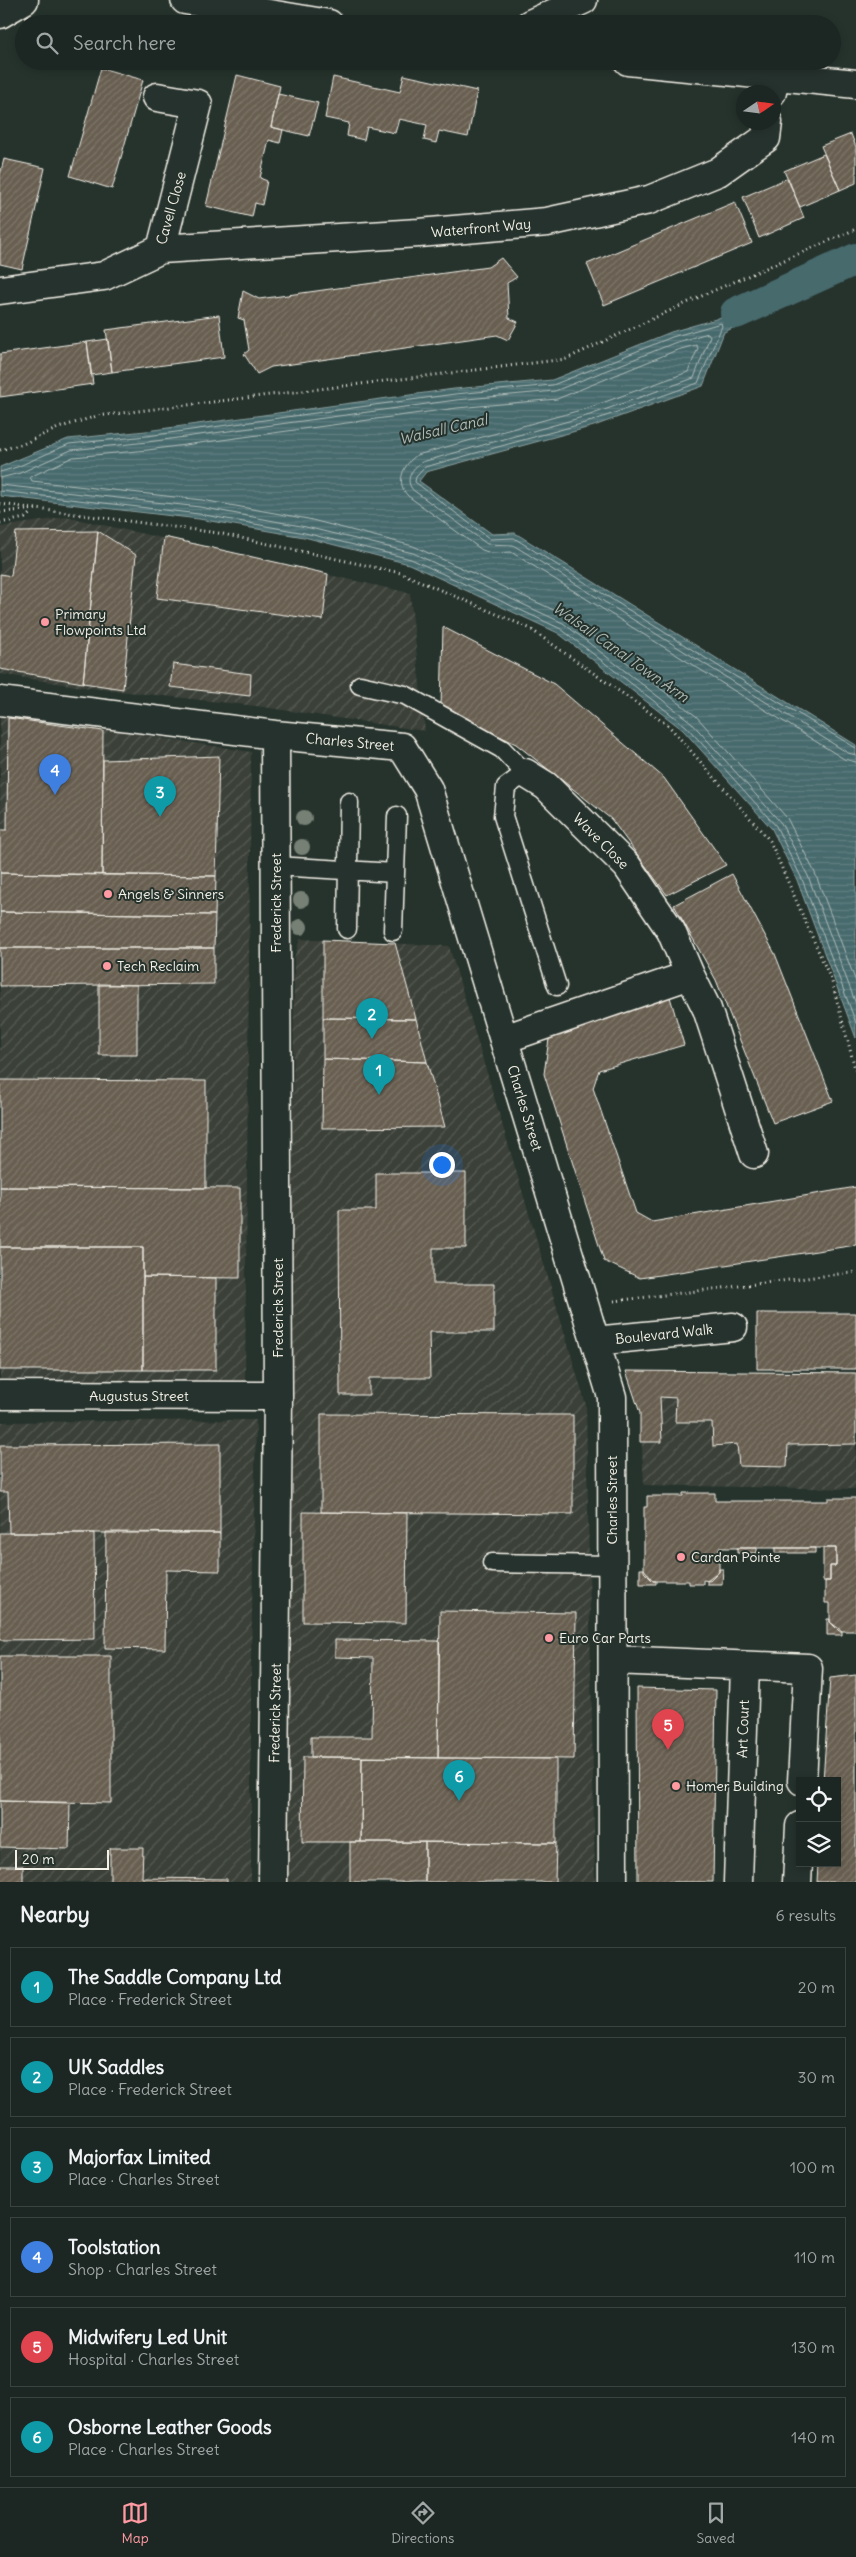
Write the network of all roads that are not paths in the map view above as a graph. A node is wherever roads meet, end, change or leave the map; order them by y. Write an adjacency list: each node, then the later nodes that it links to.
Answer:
1 (24, 0): 4 (main road)
2 (185, 0): 5 (main road)
3 (583, 0): 6 (main road)
4 (0, 14)
5 (276, 15)
6 (550, 15)
7 (685, 70): 8 (main road)
8 (774, 84): 9 (main road)
9 (856, 84)
10 (157, 97): 12 (main road, Cavell Close)
11 (767, 130): 12 (main road, Waterfront Way)
12 (162, 249): 13 (main road, Cavell Close)
13 (0, 290)
14 (360, 685): 17 (lane)
15 (0, 701): 16 (main road, Charles Street)
16 (275, 735): 20 (main road, Frederick Street); 27 (main road, Charles Street)
17 (525, 773): 25 (main road, Wave Close); 26 (lane)
18 (349, 802): 21 (lane)
19 (398, 816): 22 (lane)
20 (276, 866): 21 (lane); 32 (main road, Frederick Street)
21 (348, 870): 22 (lane); 23 (lane)
22 (395, 873): 24 (lane)
23 (347, 929)
24 (393, 931)
25 (690, 976): 27 (main road); 28 (main road, Wave Close)
26 (557, 986)
27 (504, 1040): 30 (main road, Charles Street)
28 (754, 1154)
29 (733, 1327): 30 (main road, Boulevard Walk)
30 (595, 1340): 34 (main road, Charles Street)
31 (0, 1395): 32 (main road, Augustus Street)
32 (278, 1396): 39 (main road, Frederick Street)
33 (492, 1563): 34 (lane)
34 (612, 1565): 35 (main road, Charles Street)
35 (613, 1660): 36 (main road); 40 (main road, Charles Street)
36 (745, 1666): 37 (main road); 41 (main road, Art Court)
37 (802, 1777)
38 (798, 1867): 42 (main road)
39 (273, 1882)
40 (613, 1882)
41 (738, 1882)
42 (797, 1882)

